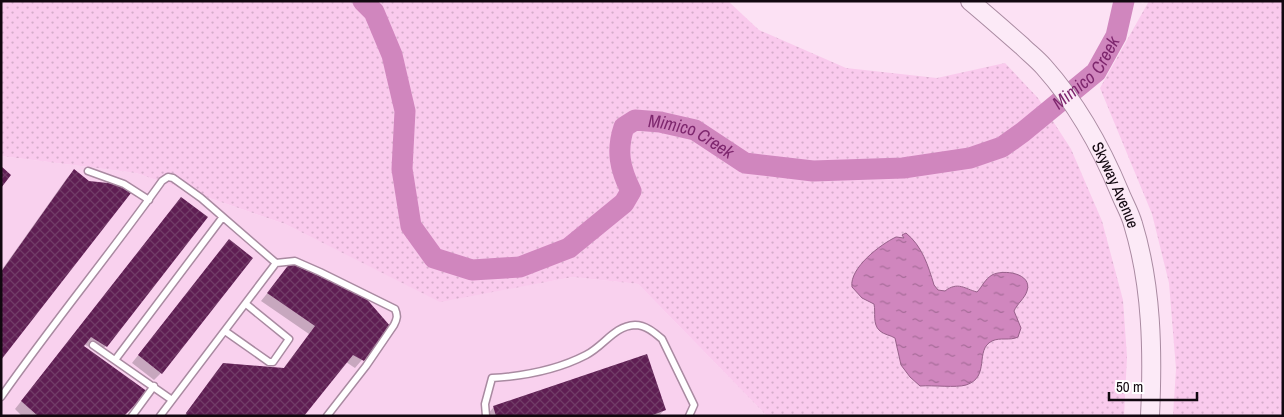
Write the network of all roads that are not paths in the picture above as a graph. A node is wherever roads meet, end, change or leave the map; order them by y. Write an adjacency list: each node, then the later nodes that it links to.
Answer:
1 (970, 1): 18 (street, Skyway Avenue)
2 (88, 171): 3 (lane)
3 (148, 200): 4 (lane); 11 (lane)
4 (222, 218): 5 (lane); 9 (lane)
5 (276, 263): 6 (lane); 15 (lane)
6 (246, 304): 7 (lane); 7 (lane)
7 (225, 332): 12 (lane)
8 (94, 344): 9 (lane)
9 (115, 360): 10 (lane)
10 (154, 386): 12 (lane); 13 (lane)
11 (1, 396)
12 (172, 400): 14 (lane)
13 (132, 416)
14 (160, 416)
15 (327, 416)
16 (486, 416): 17 (lane)
17 (689, 416)
18 (1150, 416)

